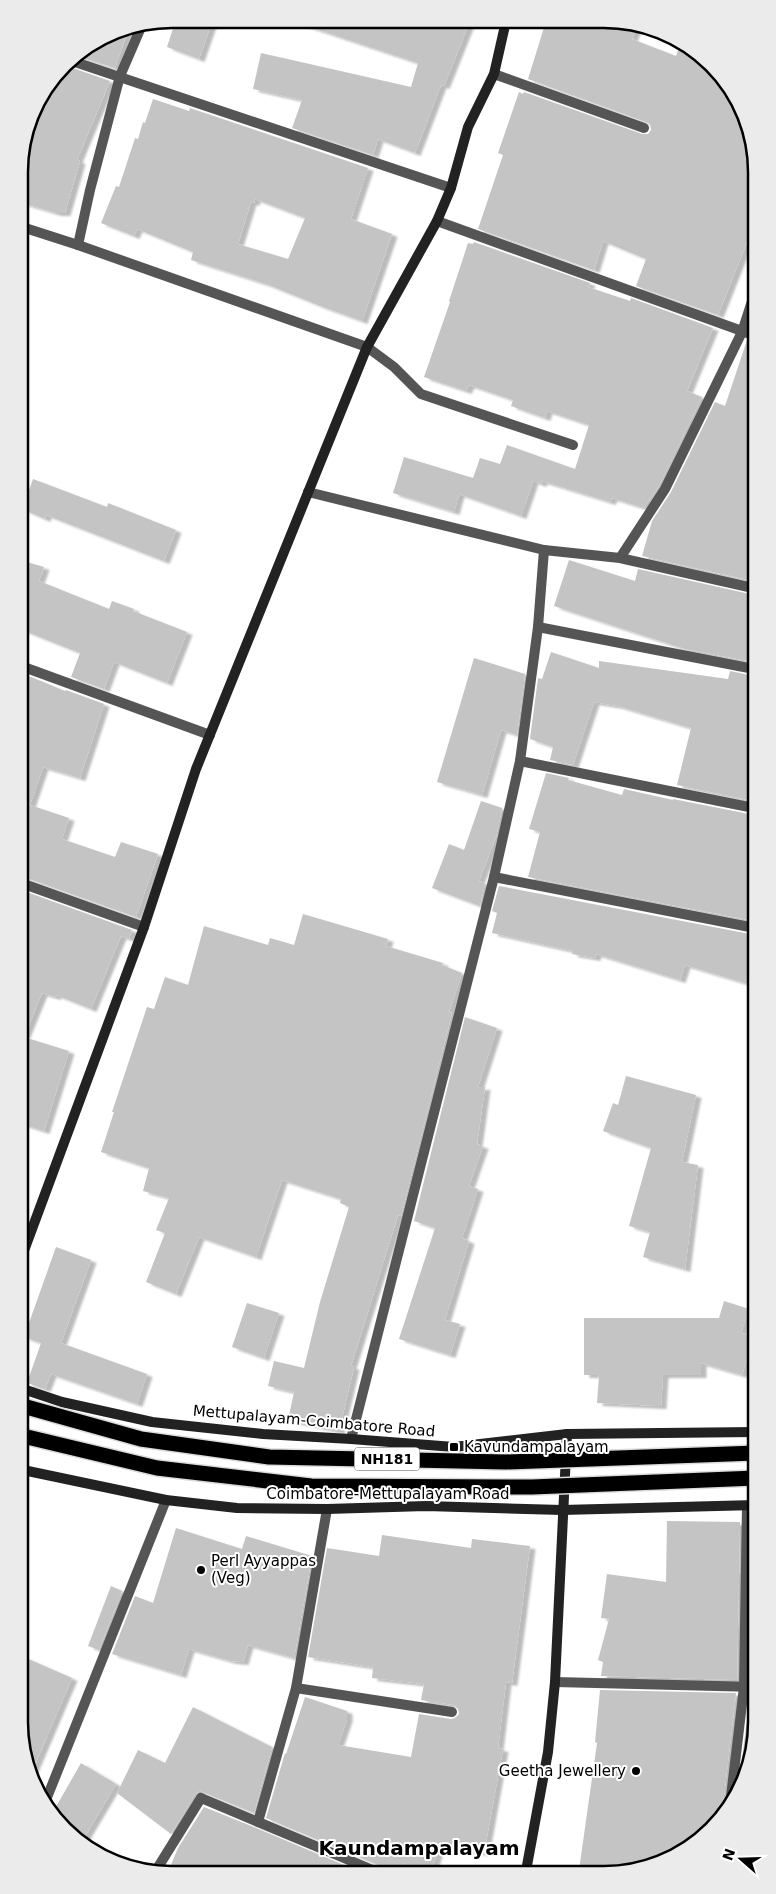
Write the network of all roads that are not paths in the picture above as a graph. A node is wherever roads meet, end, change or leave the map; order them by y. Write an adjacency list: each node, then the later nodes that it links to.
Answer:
1 (504, 28): 4 (main road)
2 (139, 31): 5 (street)
3 (78, 63): 5 (street)
4 (494, 74): 6 (street); 7 (main road)
5 (120, 76): 7 (street); 10 (street)
6 (644, 128)
7 (451, 188): 8 (main road)
8 (437, 221): 12 (street); 14 (main road)
9 (28, 229): 10 (street)
10 (78, 245): 14 (street)
11 (748, 313): 12 (street)
12 (742, 332): 13 (street); 18 (street)
13 (748, 334)
14 (367, 347): 15 (street); 16 (main road)
15 (573, 445)
16 (308, 492): 17 (street); 23 (main road)
17 (544, 550): 18 (street); 20 (street)
18 (620, 558): 19 (street)
19 (748, 587)
20 (538, 627): 21 (street); 24 (street)
21 (748, 667)
22 (28, 669): 23 (street)
23 (210, 735): 28 (main road)
24 (520, 761): 25 (street); 26 (street)
25 (748, 807)
26 (494, 877): 29 (street); 36 (street)
27 (28, 885): 28 (street)
28 (144, 926): 30 (main road)
29 (748, 927)
30 (28, 1240)
31 (28, 1391): 36 (main road, Mettupalayam-Coimbatore Road)
32 (28, 1407): 37 (highway, NH181, bridge)
33 (748, 1432): 34 (main road, Mettupalayam-Coimbatore Road)
34 (567, 1434): 36 (main road, Mettupalayam-Coimbatore Road); 43 (main road)
35 (28, 1437): 39 (highway, NH181, bridge)
36 (350, 1439)
37 (748, 1453)
38 (28, 1471): 40 (main road, Coimbatore-Mettupalayam Road)
39 (748, 1478)
40 (166, 1500): 42 (main road, Coimbatore-Mettupalayam Road); 51 (street)
41 (748, 1506): 43 (main road, Coimbatore-Mettupalayam Road)
42 (327, 1509): 43 (main road, Coimbatore-Mettupalayam Road); 48 (street)
43 (562, 1510): 45 (main road)
44 (748, 1596): 46 (street)
45 (555, 1682): 46 (street); 55 (main road)
46 (744, 1686): 47 (street); 50 (street)
47 (748, 1686)
48 (296, 1688): 49 (street); 52 (street)
49 (452, 1712)
50 (732, 1788)
51 (48, 1795)
52 (258, 1822): 53 (street); 54 (street)
53 (159, 1866)
54 (365, 1867)
55 (527, 1867)

